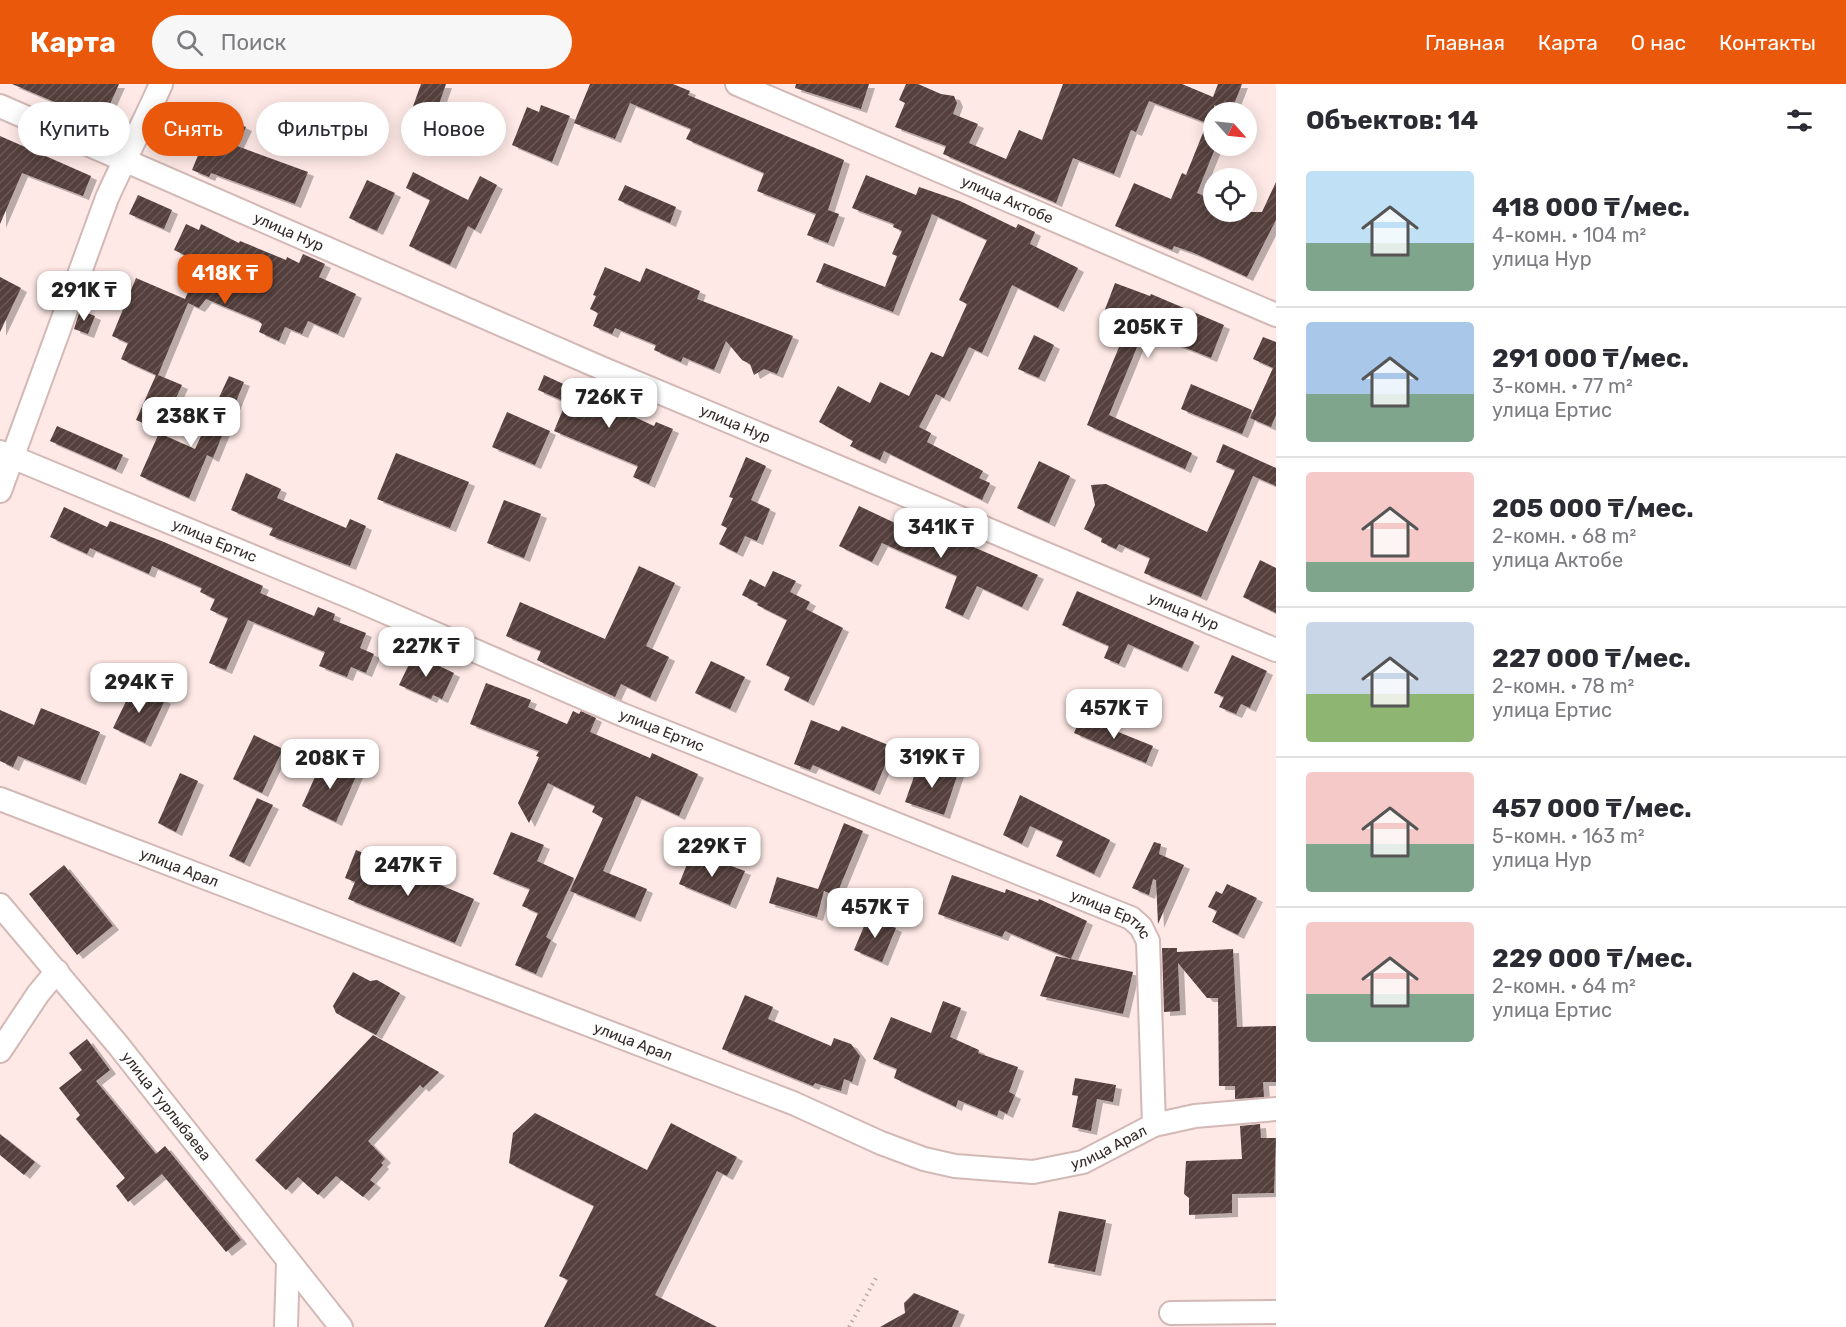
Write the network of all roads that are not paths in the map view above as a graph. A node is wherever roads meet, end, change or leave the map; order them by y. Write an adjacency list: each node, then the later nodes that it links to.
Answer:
1 (160, 84): 4 (street)
2 (737, 84): 5 (street, улица Актобе)
3 (0, 106): 4 (street, улица Нур)
4 (123, 162): 6 (street); 8 (street, улица Нур)
5 (1276, 315)
6 (6, 454): 7 (street); 14 (street, улица Ертис)
7 (0, 491)
8 (1276, 650)
9 (0, 799): 14 (street, улица Арал)
10 (0, 904): 11 (street, улица Турлыбаева)
11 (57, 971): 12 (street); 15 (street, улица Турлыбаева)
12 (0, 1051)
13 (1276, 1109): 14 (street, улица Арал)
14 (1154, 1125)
15 (288, 1262): 18 (street); 19 (street, улица Турлыбаева)
16 (1276, 1312): 17 (street)
17 (1171, 1313)
18 (286, 1327)
19 (342, 1327)

